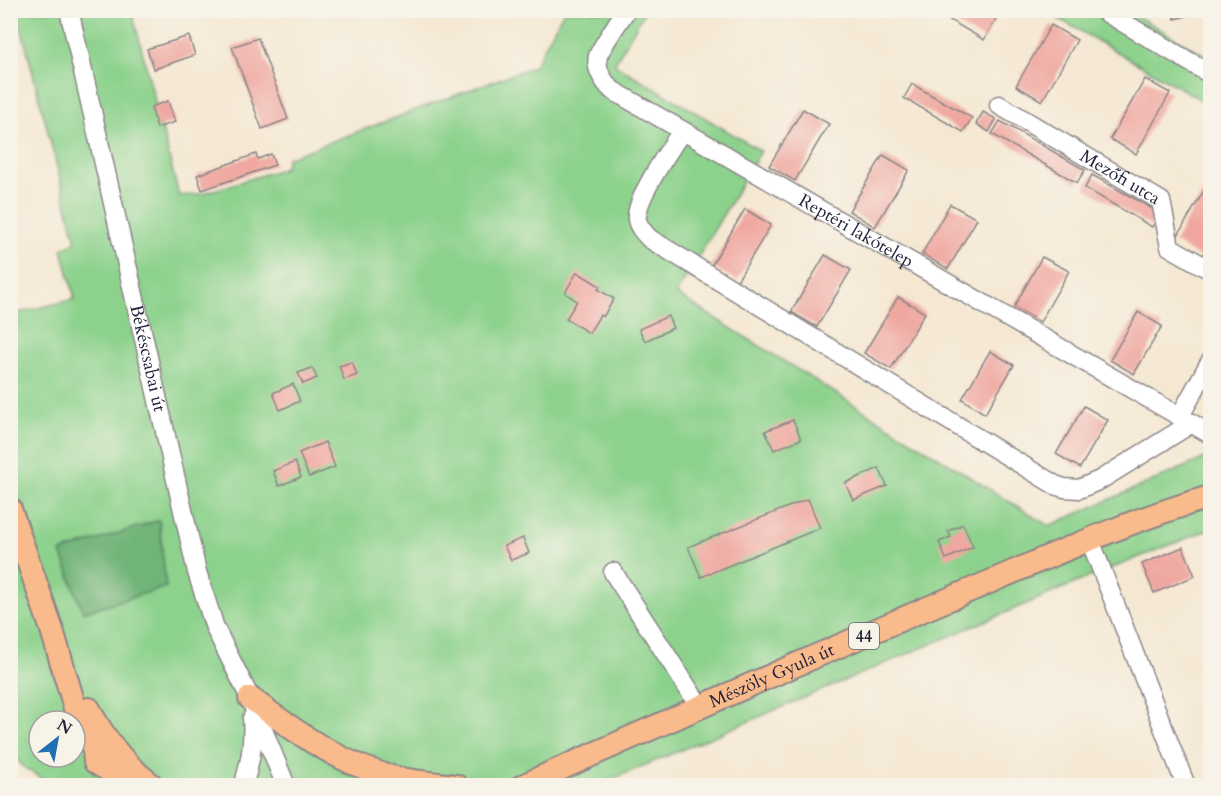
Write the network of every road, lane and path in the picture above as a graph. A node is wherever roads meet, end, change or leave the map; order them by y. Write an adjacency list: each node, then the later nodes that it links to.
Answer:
1 (69, 10): 16 (street, Békéscsabai út)
2 (626, 10): 6 (street, Reptéri lakótelep)
3 (1102, 10): 4 (street)
4 (1210, 74)
5 (999, 105): 7 (street, Mezőfi utca)
6 (682, 130): 9 (street, Reptéri lakótelep); 9 (street)
7 (1210, 270)
8 (1210, 362): 9 (street)
9 (1186, 419): 10 (street, Reptéri lakótelep)
10 (1210, 434)
11 (1210, 497): 13 (main road, Mészöly Gyula út / 44)
12 (10, 509): 15 (main road)
13 (1090, 540): 17 (main road, Mészöly Gyula út / 44); 24 (street)
14 (613, 573): 17 (street)
15 (52, 630): 18 (main road); 19 (main road)
16 (250, 698): 20 (street, Békéscsabai út); 21 (street, Békéscsabai út); 22 (main road)
17 (700, 707): 23 (main road, Mészöly Gyula út / 44)
18 (126, 786)
19 (153, 786)
20 (243, 786)
21 (286, 786)
22 (456, 786)
23 (522, 786)
24 (1186, 786)

